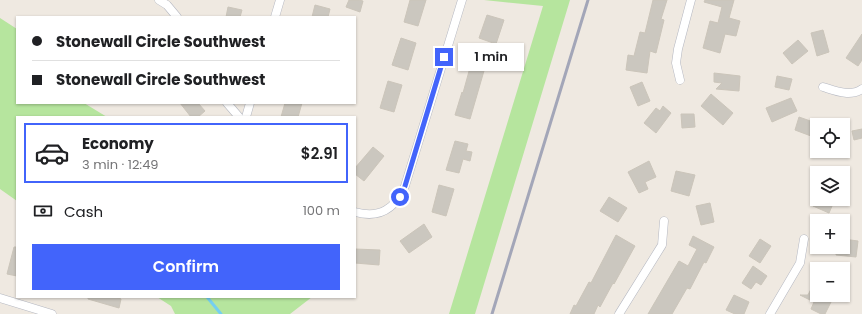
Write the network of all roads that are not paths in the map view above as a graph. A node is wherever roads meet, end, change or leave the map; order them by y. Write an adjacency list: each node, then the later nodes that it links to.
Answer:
1 (159, 0): 5 (street)
2 (280, 0): 6 (street)
3 (462, 0): 14 (street)
4 (690, 0): 7 (street)
5 (176, 16)
6 (275, 16)
7 (680, 80)
8 (823, 87): 9 (street)
9 (862, 89)
10 (228, 104): 12 (street)
11 (250, 104): 13 (street)
12 (238, 116)
13 (246, 116)
14 (356, 212)
15 (664, 221): 19 (street)
16 (804, 239): 20 (street)
17 (0, 298): 18 (street)
18 (52, 314)
19 (620, 314)
20 (770, 314)

